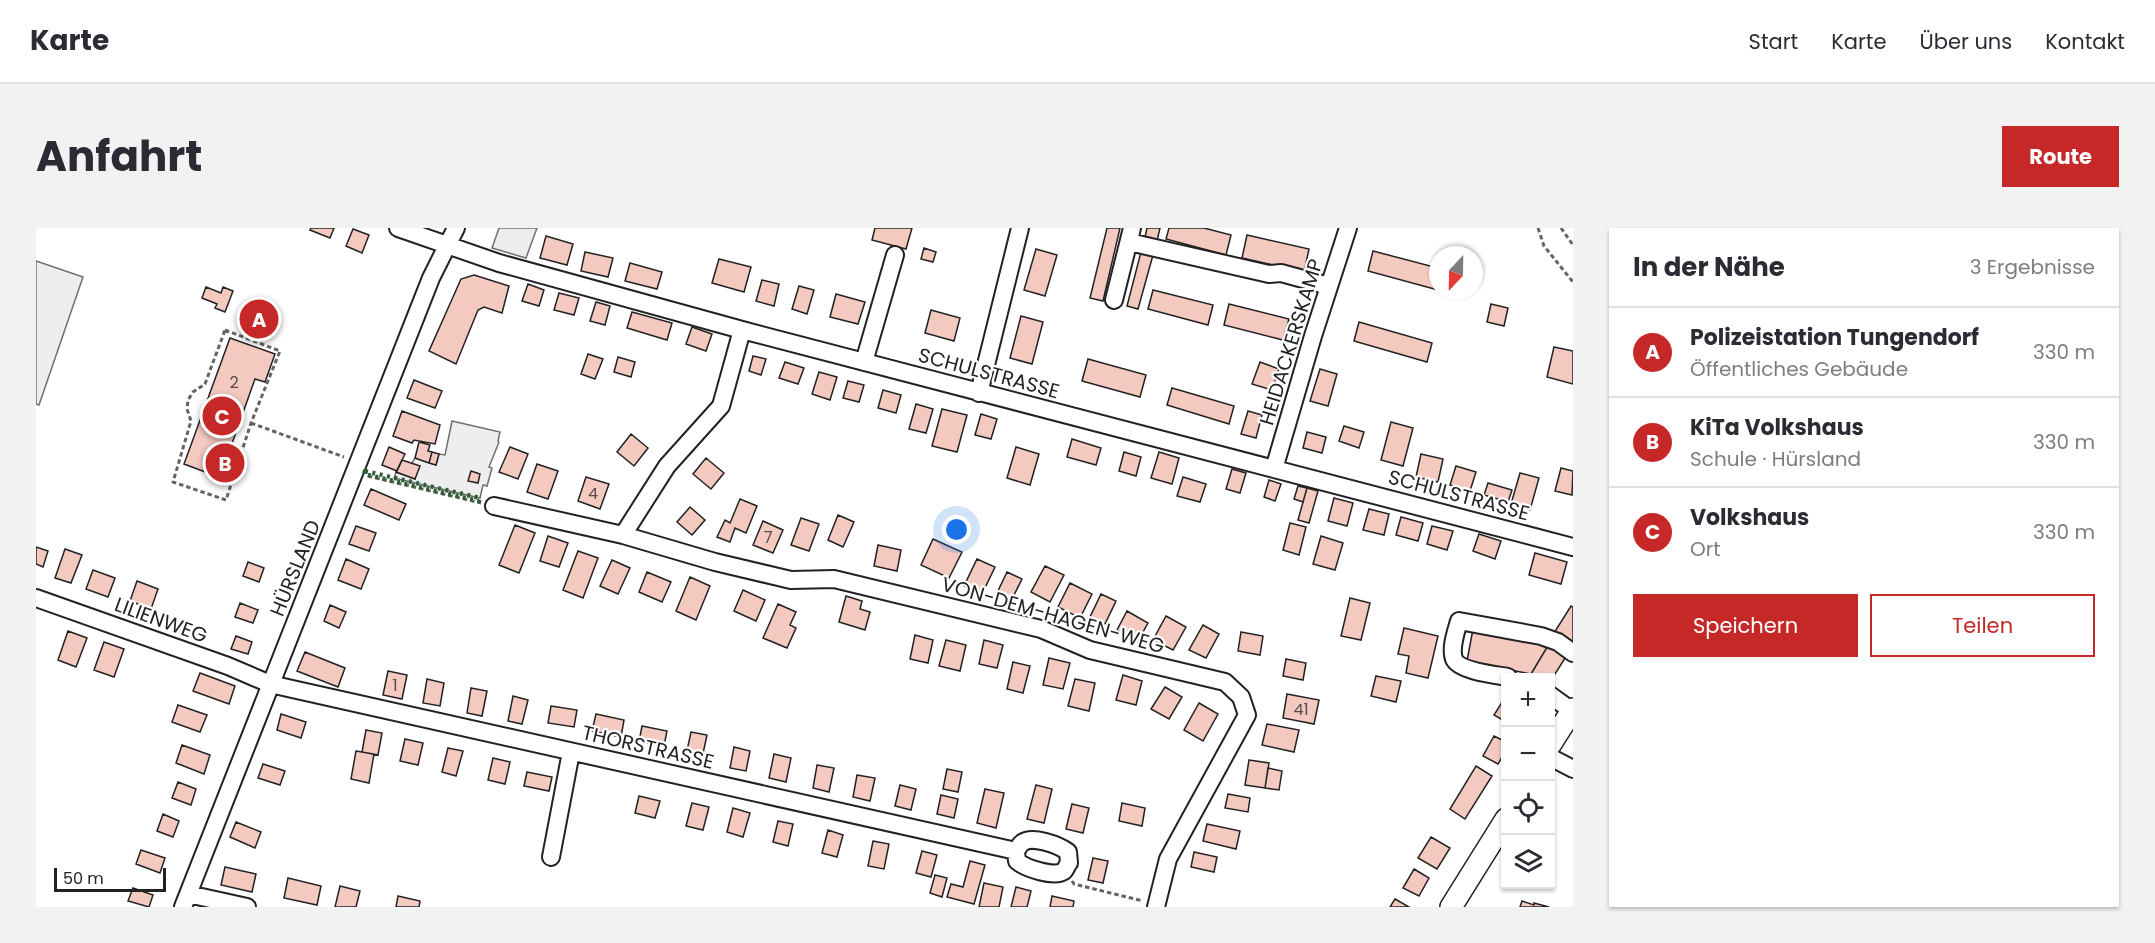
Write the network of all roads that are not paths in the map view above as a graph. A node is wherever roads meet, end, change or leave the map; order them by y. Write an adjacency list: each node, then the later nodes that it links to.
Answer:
1 (398, 228): 6 (street, SCHULSTRASSE)
2 (456, 228): 6 (street, HÜRSLAND)
3 (1020, 228): 12 (street)
4 (1348, 228): 8 (street, HEIDACKERSKAMP)
5 (1130, 235): 8 (street); 9 (street)
6 (447, 245): 10 (street, SCHULSTRASSE); 20 (street, HÜRSLAND)
7 (895, 255): 11 (street)
8 (1329, 286): 13 (street, HEIDACKERSKAMP)
9 (1114, 300)
10 (742, 330): 11 (street, SCHULSTRASSE); 15 (street)
11 (864, 362): 12 (street, SCHULSTRASSE)
12 (979, 393): 13 (street, SCHULSTRASSE)
13 (1274, 469): 16 (street, SCHULSTRASSE)
14 (494, 506): 15 (street, VON-DEM-HAGEN-WEG)
15 (623, 535): 31 (street, VON-DEM-HAGEN-WEG)
16 (1573, 547)
17 (36, 598): 20 (street, LILIENWEG)
18 (1573, 653): 19 (street)
19 (1501, 676)
20 (270, 684): 24 (street, THORSTRASSE); 30 (street, HÜRSLAND)
21 (1555, 697): 22 (street)
22 (1572, 710): 23 (main road)
23 (1555, 738)
24 (571, 752): 28 (street, THORSTRASSE); 29 (street)
25 (1555, 760): 26 (street)
26 (1573, 769)
27 (1501, 827): 33 (main road)
28 (1016, 851): 28 (street)
29 (551, 857)
30 (185, 901): 32 (street)
31 (1156, 905)
32 (247, 907)
33 (1451, 907)

